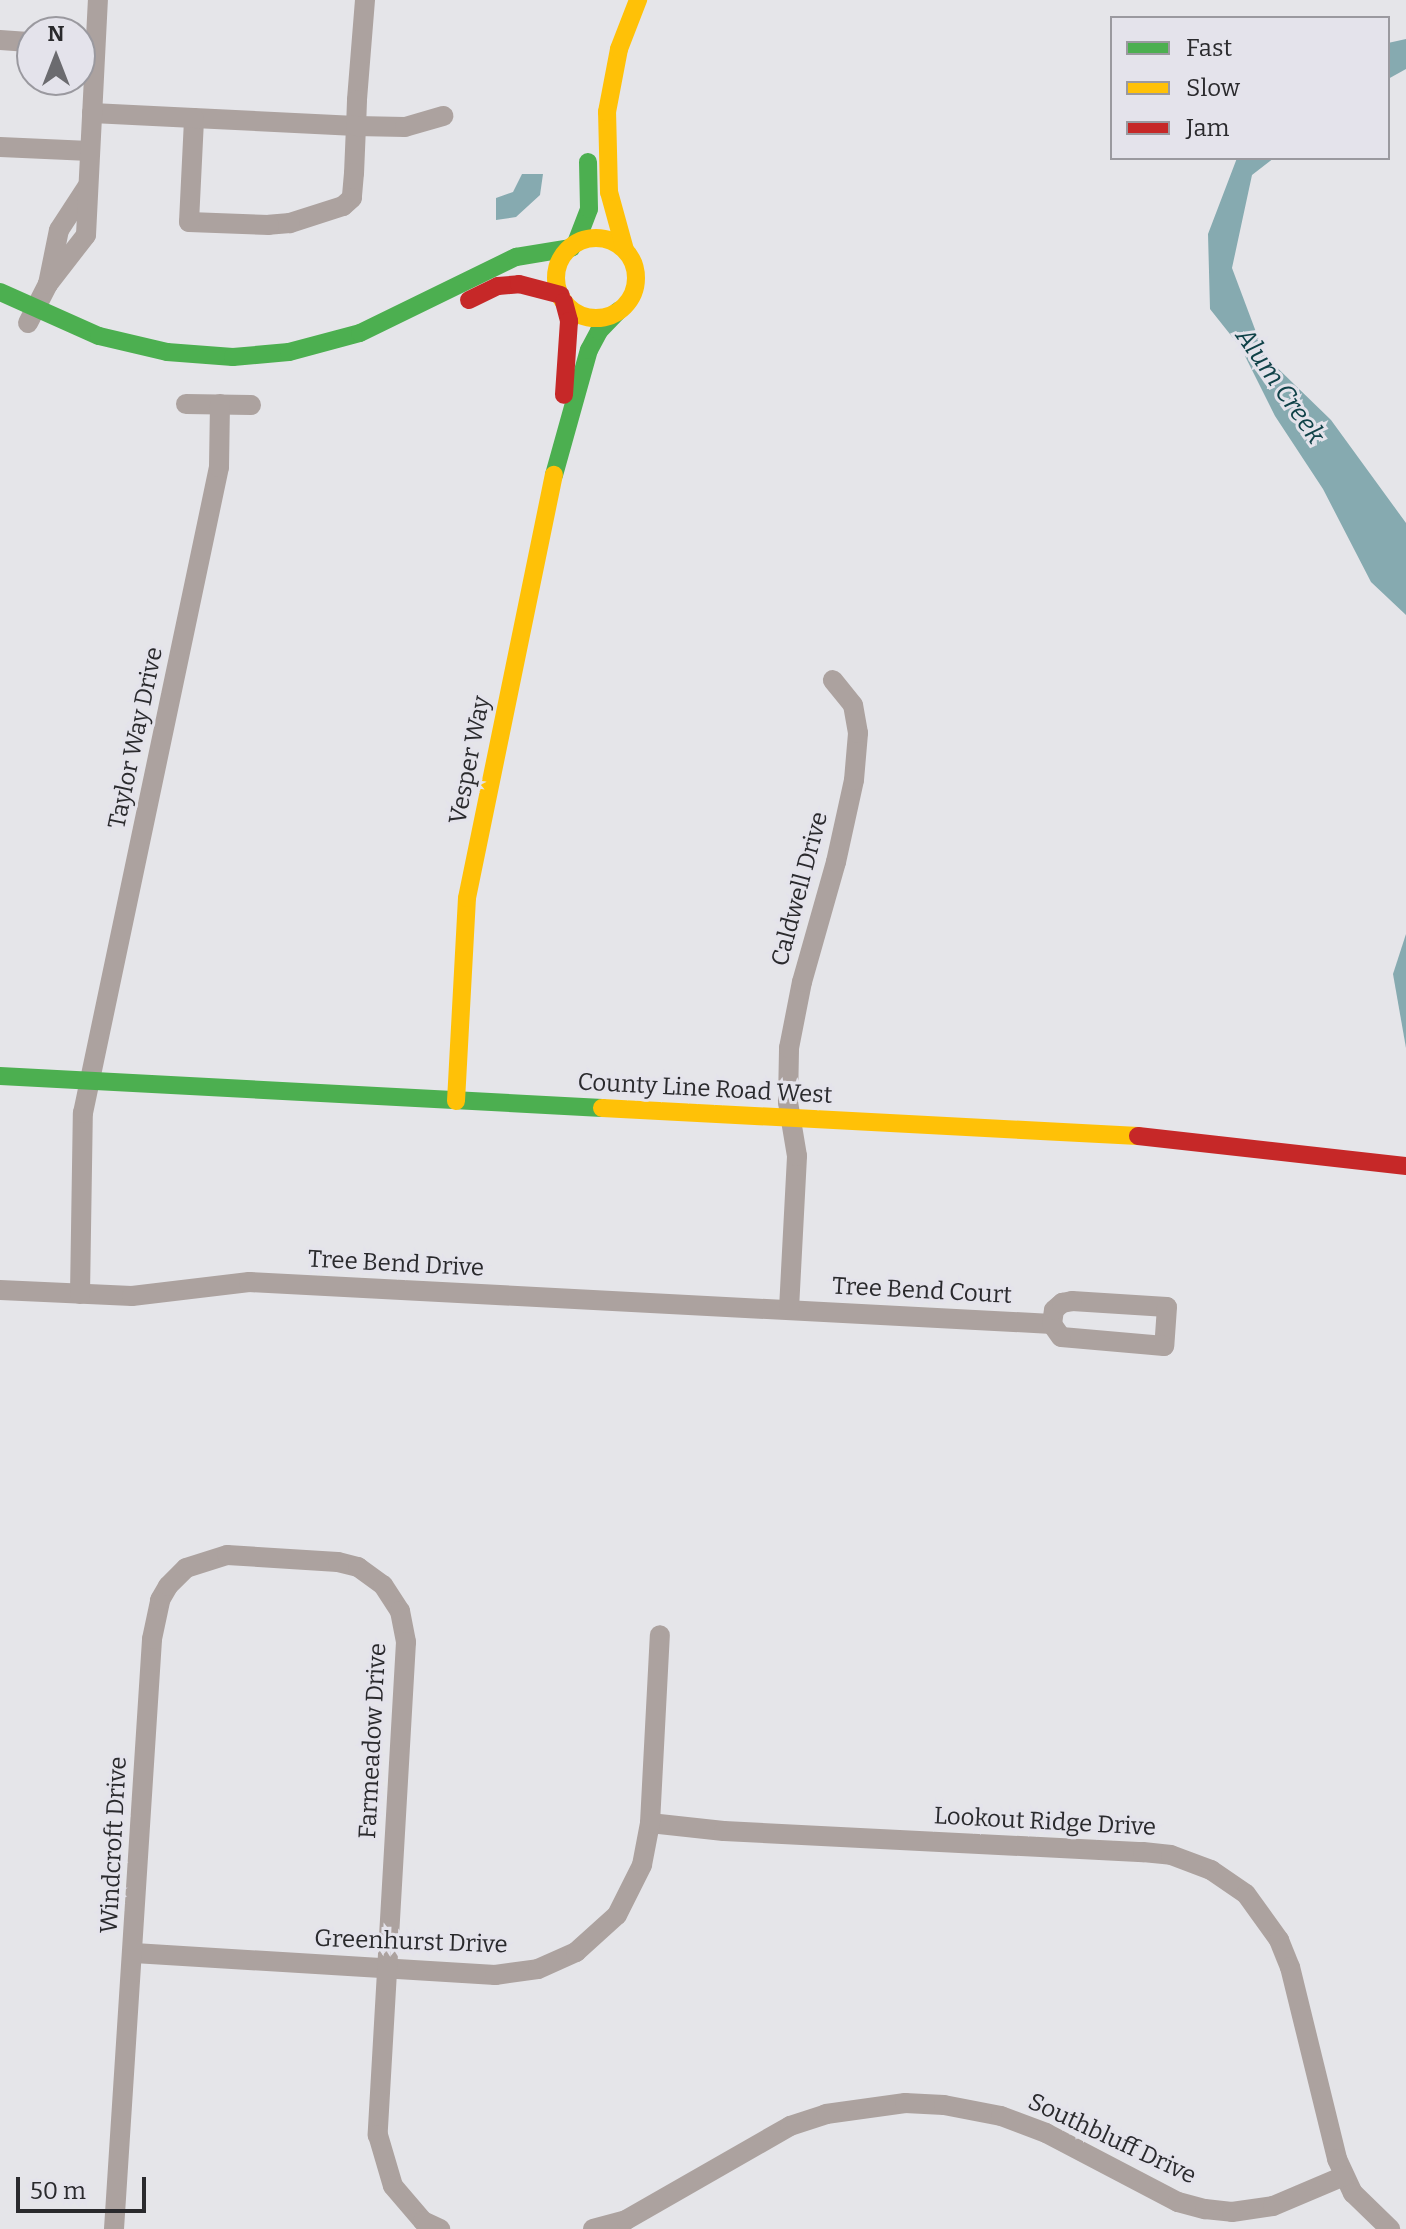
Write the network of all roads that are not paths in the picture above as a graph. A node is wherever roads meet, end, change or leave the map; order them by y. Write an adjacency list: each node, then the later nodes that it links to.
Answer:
1 (365, 0): 10 (street)
2 (618, 0): 4 (street)
3 (638, 0): 14 (street)
4 (600, 47)
5 (592, 87): 13 (street)
6 (91, 96): 7 (street)
7 (92, 113): 9 (street); 12 (street)
8 (443, 116): 10 (street)
9 (194, 118): 10 (street); 10 (street)
10 (356, 126)
11 (0, 147): 12 (street)
12 (90, 151): 19 (street)
13 (574, 246): 14 (street); 16 (street); 19 (street)
14 (625, 250): 18 (street)
15 (0, 292): 19 (street)
16 (563, 299): 18 (street); 20 (street); 25 (street, Vesper Way)
17 (0, 311): 19 (street)
18 (618, 311): 25 (street, Vesper Way)
19 (32, 316): 21 (street)
20 (425, 323)
21 (387, 341)
22 (186, 404): 23 (street)
23 (220, 404): 24 (street); 28 (street, Taylor Way Drive)
24 (251, 405)
25 (563, 433): 29 (street, Vesper Way)
26 (833, 680): 30 (street, Caldwell Drive)
27 (0, 1076): 28 (street, County Line Road West)
28 (91, 1081): 29 (street, County Line Road West); 33 (street, Taylor Way Drive)
29 (456, 1101): 30 (street, County Line Road West)
30 (791, 1118): 31 (street, County Line Road West); 34 (street, Caldwell Drive)
31 (1406, 1166)
32 (0, 1290): 33 (street, Tree Bend Drive)
33 (80, 1294): 34 (street, Tree Bend Drive)
34 (789, 1309): 35 (street, Tree Bend Court)
35 (1052, 1324): 35 (street, Tree Bend Court)
36 (278, 1558): 39 (street, Windcroft Drive); 40 (street, Farmeadow Drive)
37 (660, 1635): 38 (street, Greenhurst Drive)
38 (650, 1823): 40 (street, Greenhurst Drive); 41 (street, Lookout Ridge Drive)
39 (134, 1953): 40 (street, Greenhurst Drive); 43 (street, Windcroft Drive)
40 (386, 1969): 42 (street)
41 (1344, 2176): 44 (street, Southbluff Drive); 45 (street, Lookout Ridge Drive)
42 (427, 2226)
43 (114, 2229)
44 (593, 2229)
45 (1390, 2229)

